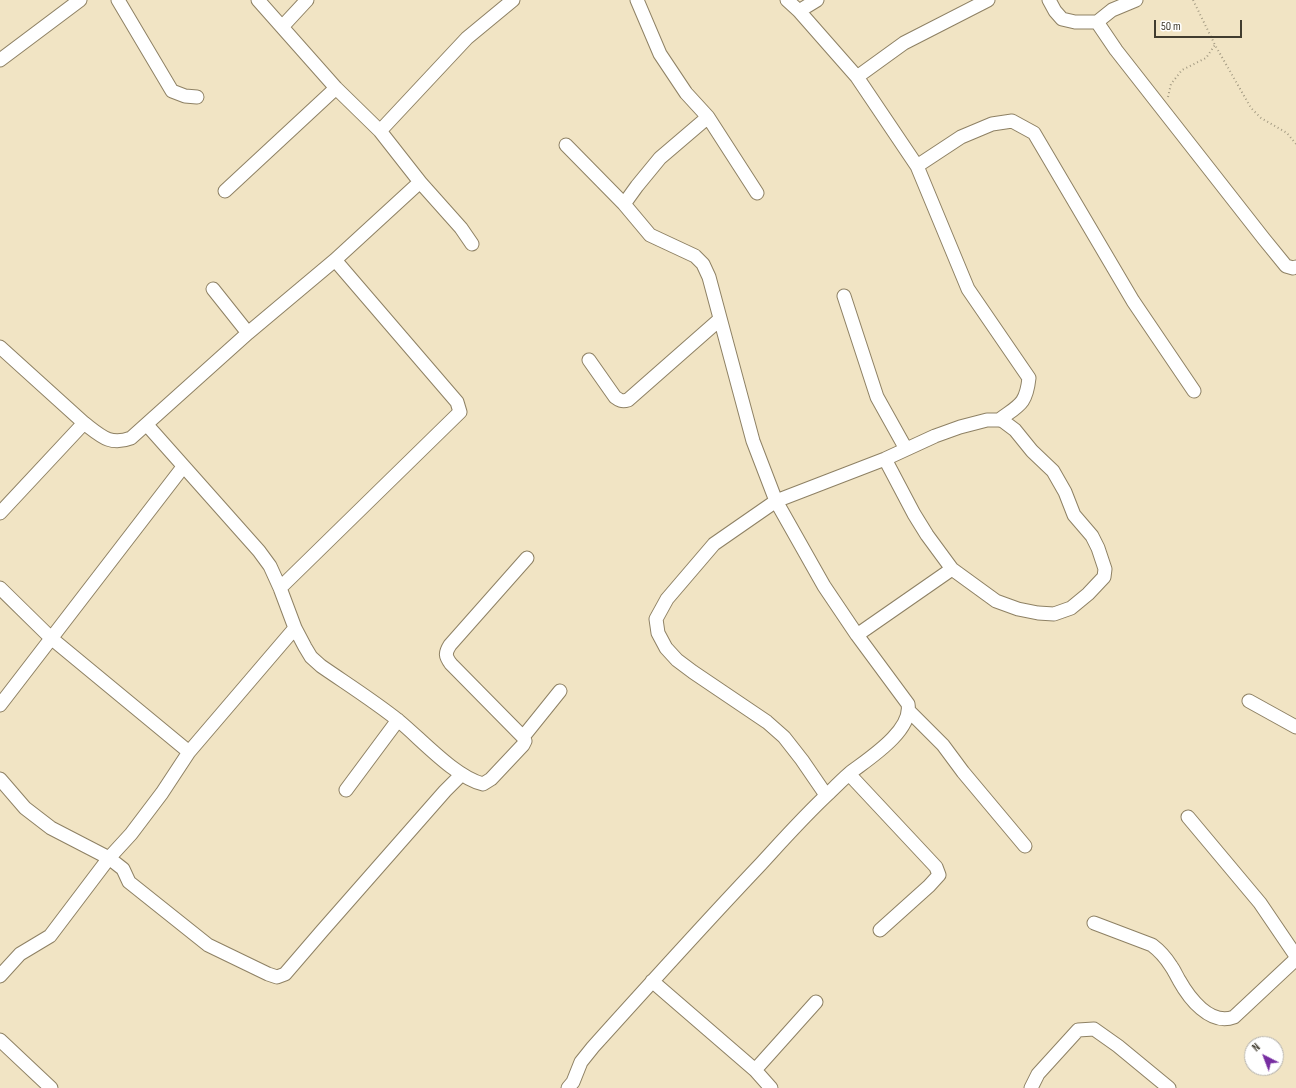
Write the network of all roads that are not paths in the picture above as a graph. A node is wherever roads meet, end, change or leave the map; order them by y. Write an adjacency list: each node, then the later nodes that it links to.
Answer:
1 (80, 0): 15 (street)
2 (118, 0): 18 (street)
3 (258, 0): 14 (street)
4 (307, 0): 14 (street)
5 (513, 0): 20 (street)
6 (637, 0): 19 (street)
7 (787, 0): 12 (street)
8 (817, 0): 12 (street)
9 (988, 0): 16 (street)
10 (1049, 0): 13 (street)
11 (1136, 0): 13 (street)
12 (799, 11): 16 (street)
13 (1097, 22): 29 (street)
14 (282, 27): 17 (street)
15 (1, 57)
16 (857, 77): 22 (street)
17 (336, 88): 20 (street); 24 (street)
18 (197, 97)
19 (708, 117): 25 (street); 26 (street)
20 (380, 131): 23 (street)
21 (566, 144): 26 (street)
22 (916, 166): 36 (street); 37 (street)
23 (420, 182): 27 (street); 28 (street)
24 (225, 191)
25 (757, 193)
26 (624, 204): 32 (street)
27 (472, 244)
28 (335, 260): 33 (street); 48 (street)
29 (1296, 267)
30 (212, 289): 33 (street)
31 (844, 296): 40 (street)
32 (720, 320): 35 (street); 43 (street)
33 (248, 333): 39 (street)
34 (0, 347): 38 (street)
35 (589, 360)
36 (1194, 391)
37 (999, 420): 40 (street); 46 (street)
38 (84, 423): 39 (street); 44 (street)
39 (147, 425): 42 (street)
40 (906, 449): 41 (street)
41 (885, 459): 43 (street); 46 (street)
42 (183, 467): 48 (street); 51 (street)
43 (776, 501): 50 (street); 64 (street)
44 (0, 512)
45 (527, 558): 58 (street)
46 (952, 569): 50 (street)
47 (0, 588): 51 (street)
48 (280, 588): 49 (street)
49 (295, 628): 56 (street); 59 (street)
50 (857, 634): 55 (street)
51 (51, 638): 54 (street); 59 (street)
52 (560, 691): 58 (street)
53 (1249, 701): 57 (street)
54 (0, 705)
55 (909, 711): 60 (street); 66 (street)
56 (398, 720): 61 (street); 63 (street)
57 (1296, 727)
58 (523, 737): 61 (street)
59 (189, 752): 67 (street)
60 (849, 774): 64 (street); 69 (street)
61 (462, 775): 67 (street)
62 (0, 779): 67 (street)
63 (346, 790)
64 (826, 796): 72 (street)
65 (1188, 817): 70 (street)
66 (1025, 846)
67 (109, 858): 71 (street)
68 (1094, 923): 70 (street)
69 (880, 930)
70 (1296, 958)
71 (0, 976)
72 (652, 981): 75 (street); 76 (street)
73 (816, 1002): 75 (street)
74 (0, 1040): 77 (street)
75 (755, 1070): 78 (street)
76 (573, 1086)
77 (51, 1088)
78 (771, 1088)
79 (1031, 1088): 80 (street)
80 (1169, 1088)

